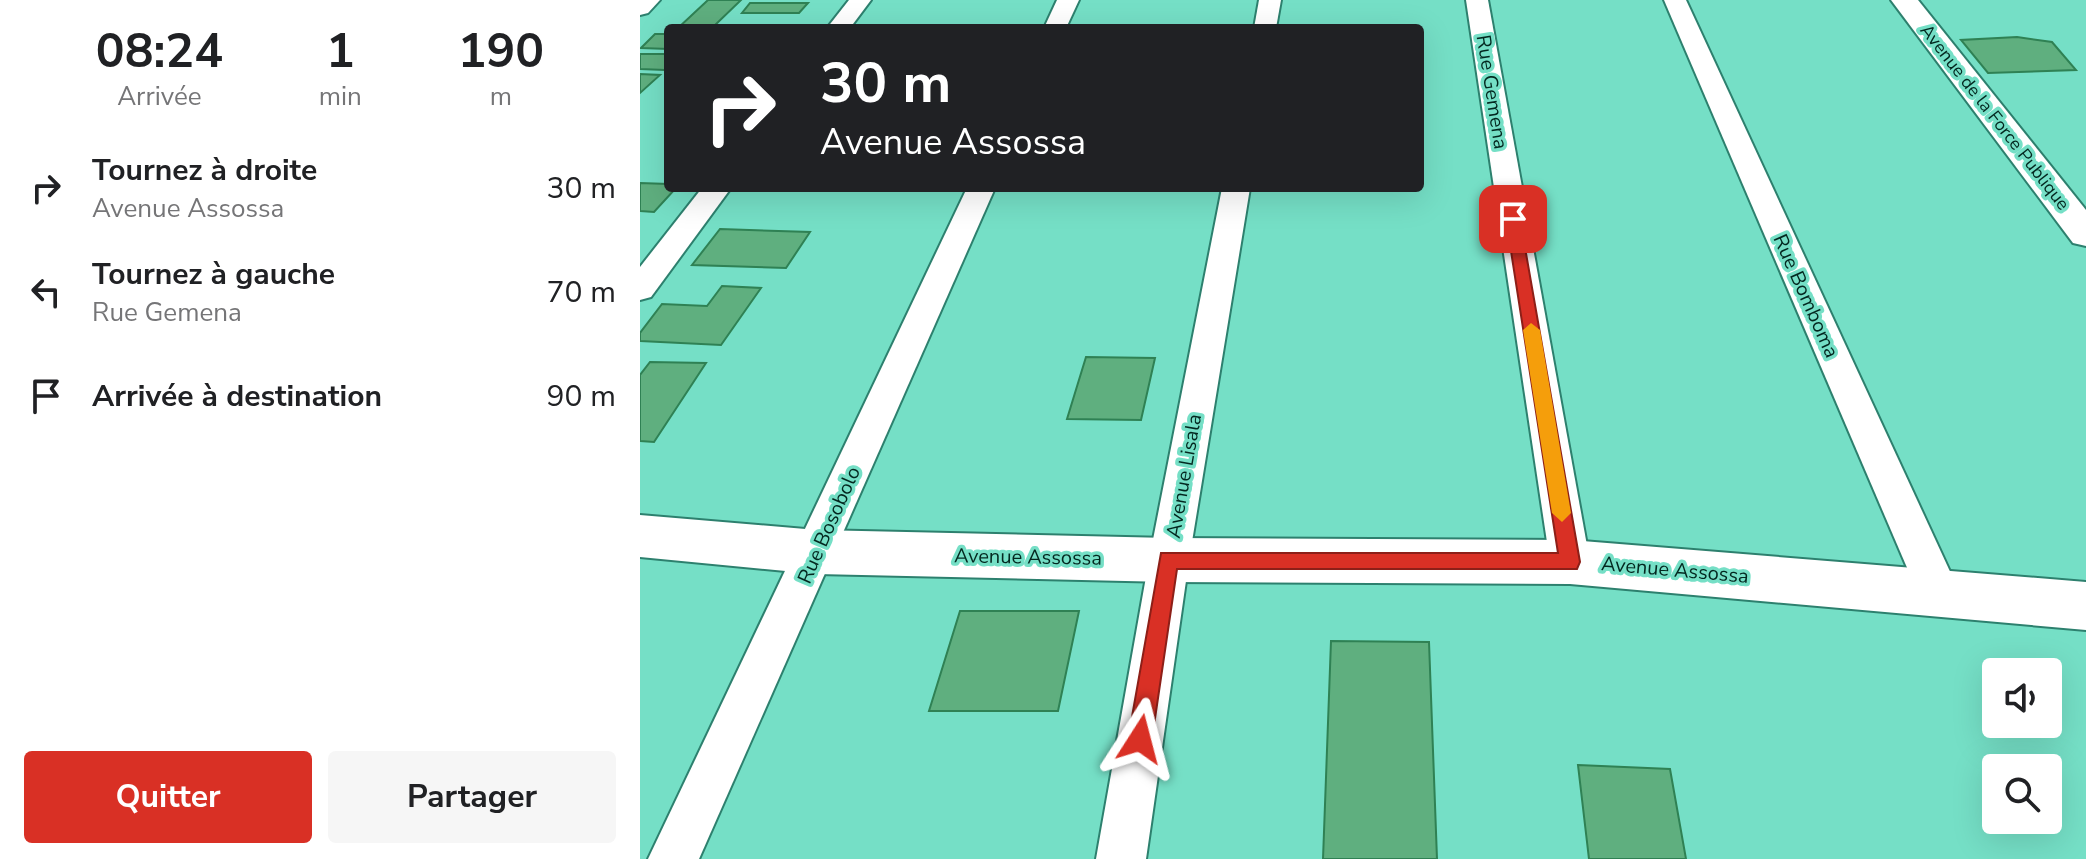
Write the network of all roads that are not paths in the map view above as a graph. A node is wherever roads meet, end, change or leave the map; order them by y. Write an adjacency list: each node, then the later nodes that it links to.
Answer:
1 (649, 0): 8 (street)
2 (860, 0): 9 (street)
3 (1068, 0): 10 (street)
4 (1270, 0): 11 (street)
5 (1477, 0): 20 (street, Rue Gemena)
6 (1675, 0): 21 (street, Rue Bomboma)
7 (1904, 0): 15 (main road, Avenue de la Force Publique)
8 (640, 8)
9 (841, 24)
10 (1057, 24)
11 (1266, 24)
12 (714, 192): 16 (street)
13 (979, 192): 18 (street, Rue Bosobolo)
14 (1235, 192): 19 (street, Avenue Lisala)
15 (2086, 234)
16 (640, 289)
17 (640, 536): 18 (main road, Avenue Assossa)
18 (817, 552): 19 (main road, Avenue Assossa); 23 (street, Rue Bosobolo)
19 (1169, 560): 20 (main road, Avenue Assossa); 24 (street, Avenue Lisala)
20 (1570, 562): 21 (main road, Avenue Assossa)
21 (1938, 591): 22 (main road, Avenue Assossa)
22 (2086, 606)
23 (673, 859)
24 (1121, 859)

